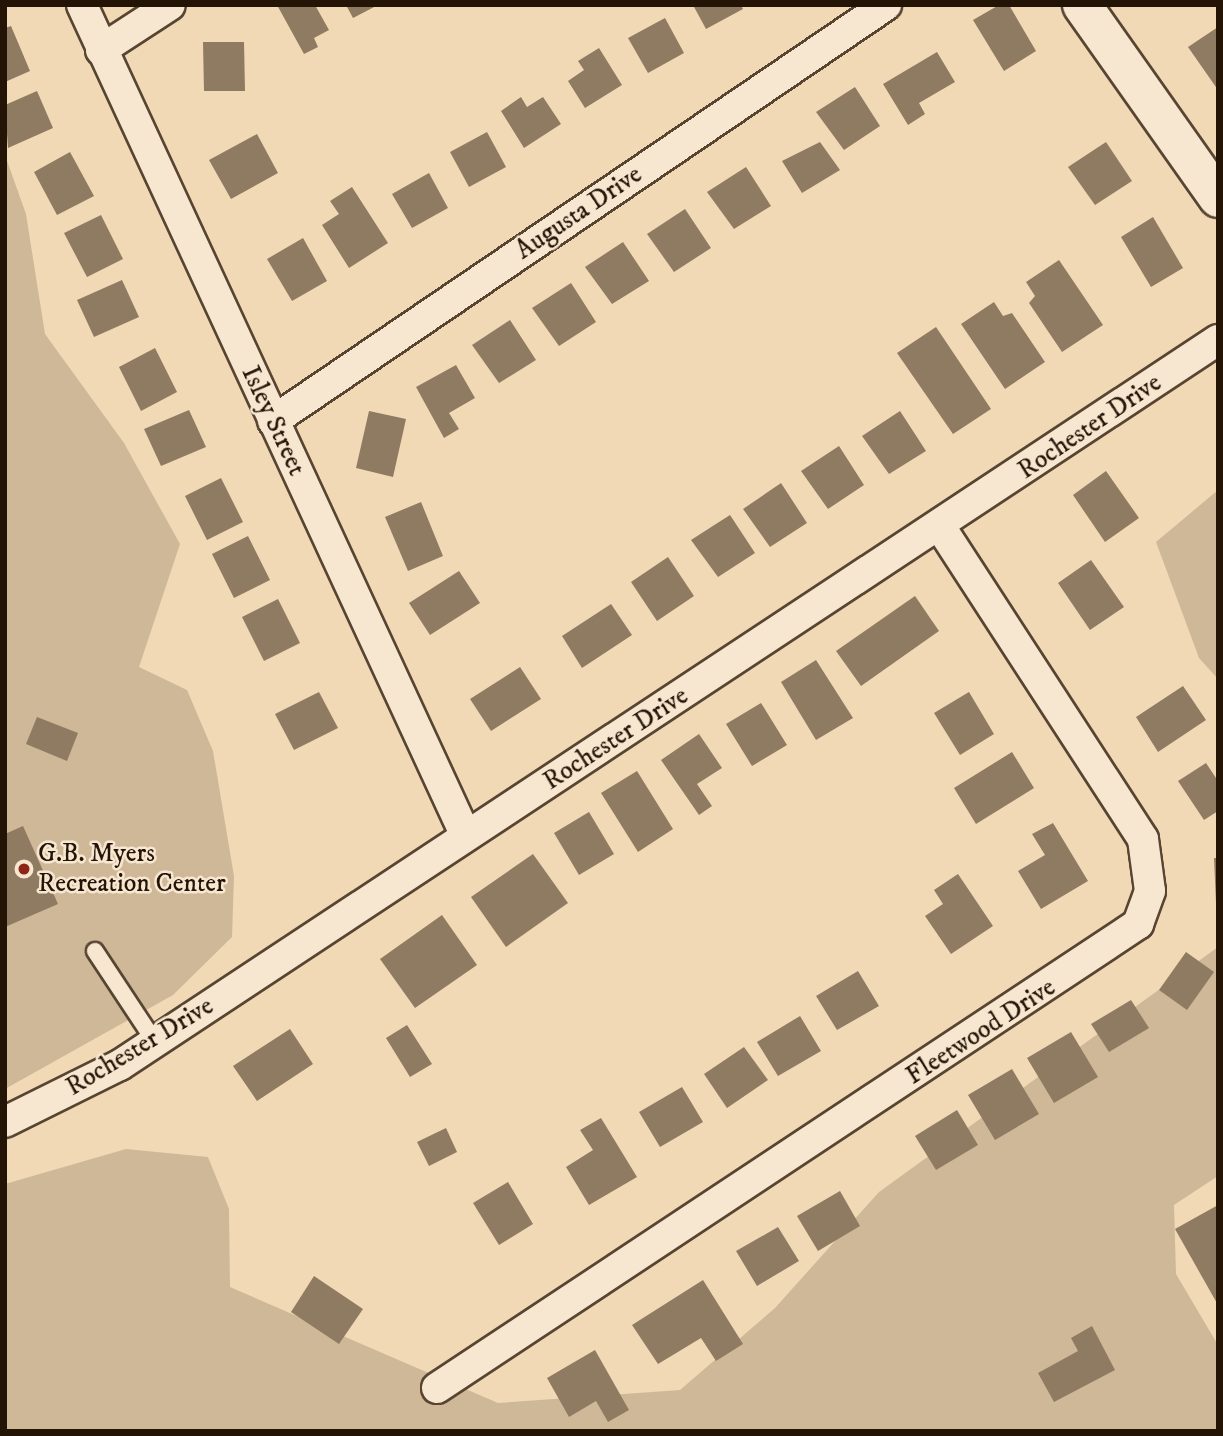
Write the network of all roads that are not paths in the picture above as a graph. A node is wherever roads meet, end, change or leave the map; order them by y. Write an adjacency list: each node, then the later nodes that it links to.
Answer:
1 (82, 5): 5 (street, Isley Street)
2 (170, 5): 5 (street)
3 (886, 5): 8 (street, Augusta Drive)
4 (1082, 5): 6 (street)
5 (101, 50): 8 (street, Isley Street)
6 (1218, 198)
7 (1218, 340): 9 (street, Rochester Drive)
8 (273, 421): 10 (street, Isley Street)
9 (941, 528): 10 (street, Rochester Drive); 14 (street, Fleetwood Drive)
10 (466, 836): 12 (street, Rochester Drive)
11 (95, 951): 12 (lane)
12 (155, 1042): 13 (street, Rochester Drive)
13 (5, 1122)
14 (437, 1388)

